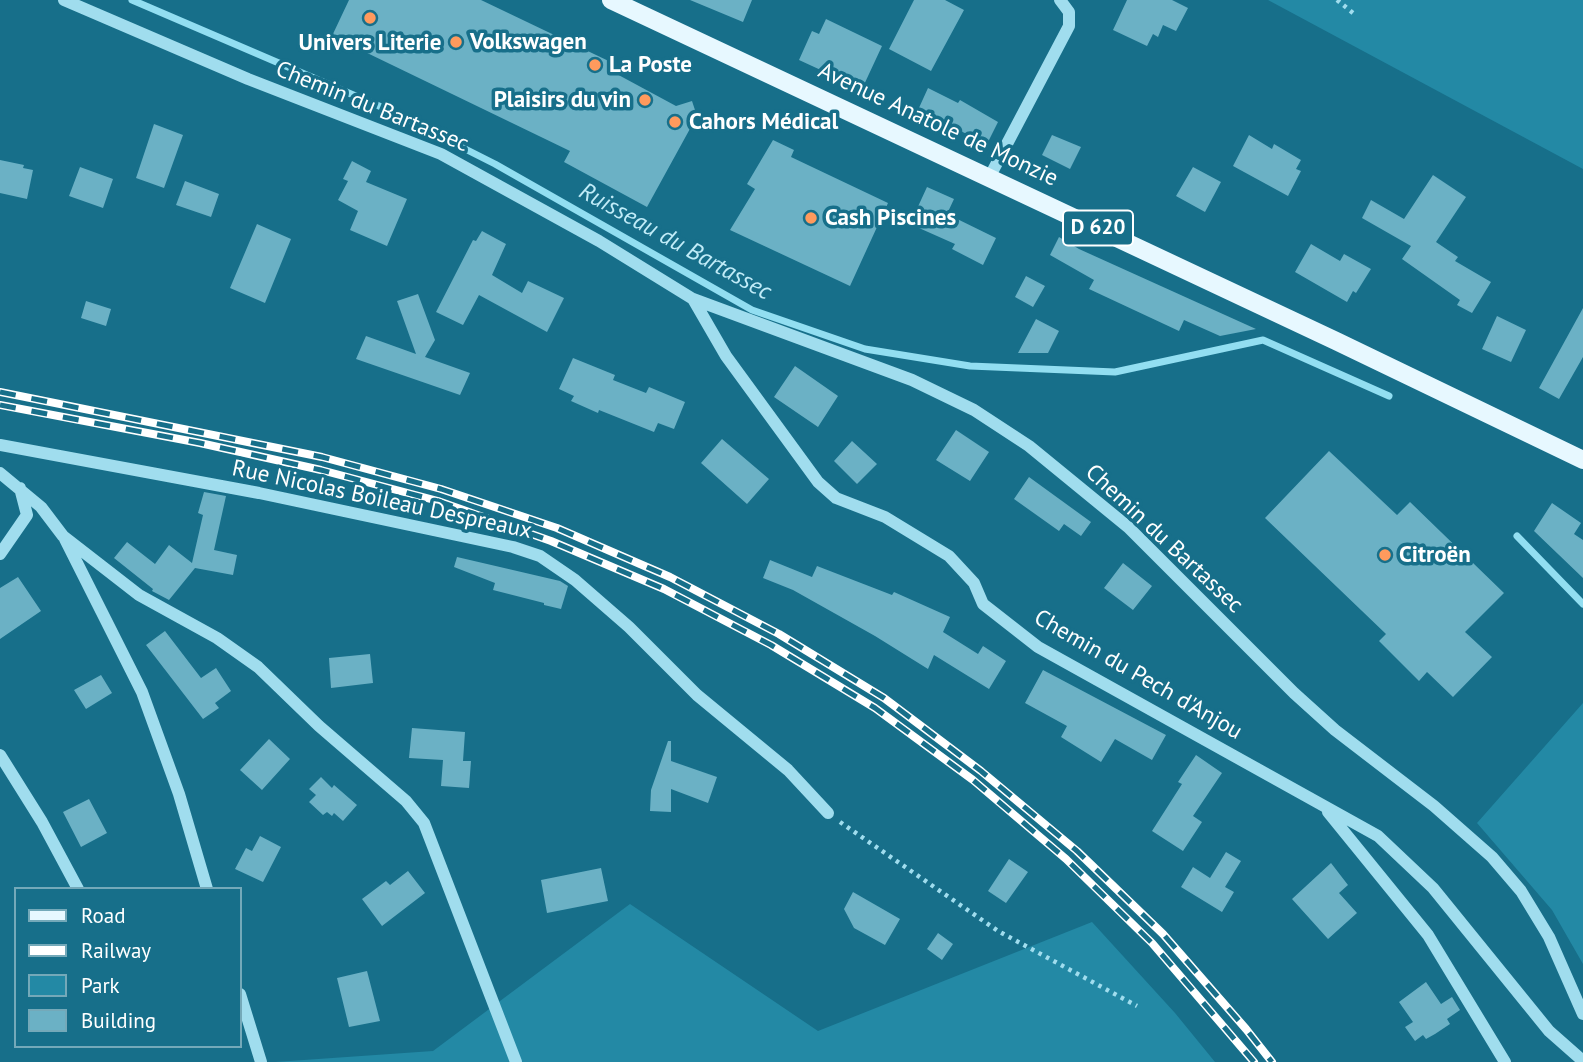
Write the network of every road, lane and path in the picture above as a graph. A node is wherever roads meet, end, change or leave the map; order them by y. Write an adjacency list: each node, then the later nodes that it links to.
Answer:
1 (64, 0): 7 (street, Chemin du Bartassec)
2 (611, 0): 6 (main road, Avenue Anatole de Monzie / D 620)
3 (1060, 0): 6 (street)
4 (1337, 0): 5 (path)
5 (1353, 13)
6 (989, 178): 9 (main road, Avenue Anatole de Monzie / D 620)
7 (693, 299): 15 (street, Chemin du Pech d'Anjou); 21 (street, Chemin du Bartassec)
8 (0, 445): 16 (street, Rue Nicolas Boileau Despreaux)
9 (1583, 460)
10 (0, 472): 11 (street)
11 (20, 488): 12 (street); 13 (street)
12 (63, 536): 18 (street); 24 (street)
13 (0, 554)
14 (0, 755): 17 (street)
15 (1322, 805): 22 (street, Chemin du Pech d'Anjou); 25 (street, Chemin du Pech d'Anjou)
16 (828, 813): 20 (path)
17 (77, 887)
18 (207, 887)
19 (242, 1000): 23 (street)
20 (1137, 1006)
21 (1583, 1014)
22 (1583, 1061)
23 (261, 1062)
24 (516, 1062)
25 (1505, 1062)

